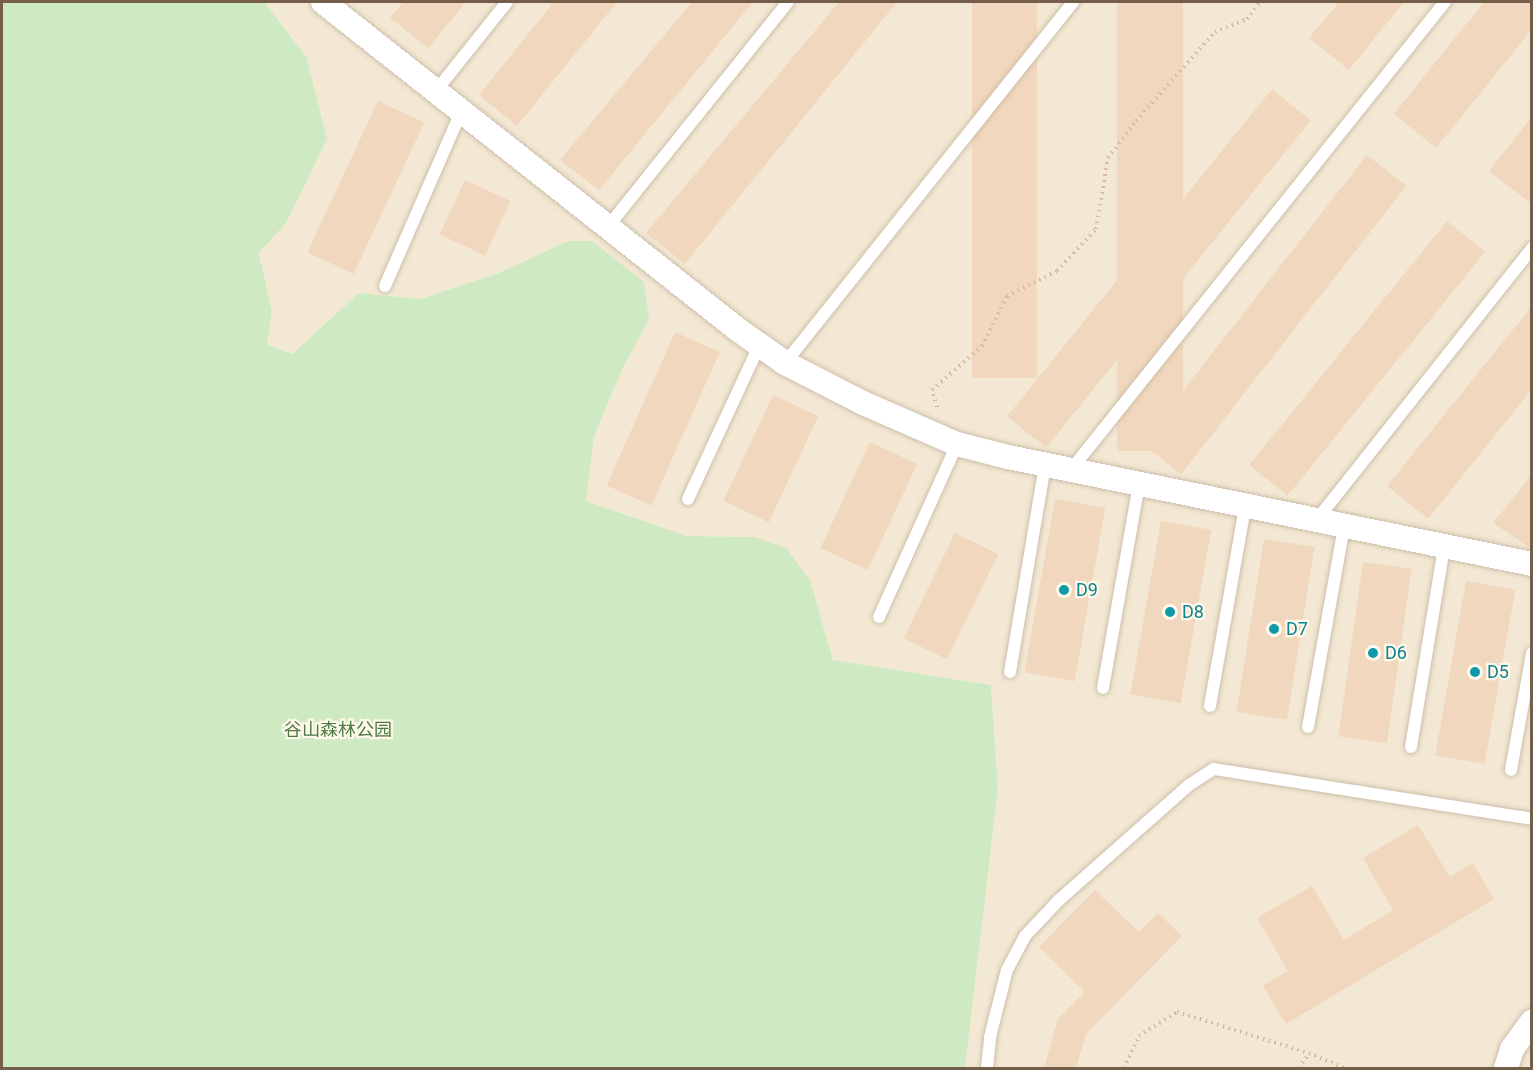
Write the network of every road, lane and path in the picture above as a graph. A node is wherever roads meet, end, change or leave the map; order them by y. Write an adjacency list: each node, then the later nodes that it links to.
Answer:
1 (323, 2): 7 (street)
2 (507, 2): 7 (lane)
3 (788, 2): 9 (lane)
4 (1073, 2): 13 (lane)
5 (1260, 2): 14 (path)
6 (1445, 2): 16 (lane)
7 (435, 92): 8 (street)
8 (461, 112): 9 (street); 11 (lane)
9 (606, 229): 12 (street)
10 (1532, 248): 20 (lane)
11 (385, 286)
12 (759, 346): 13 (street); 18 (lane)
13 (785, 363): 14 (street)
14 (957, 444): 15 (street); 24 (lane)
15 (1045, 466): 16 (street); 26 (lane)
16 (1070, 471): 17 (street)
17 (1139, 484): 19 (street); 27 (lane)
18 (688, 499)
19 (1245, 507): 20 (street); 28 (lane)
20 (1315, 522): 21 (street)
21 (1344, 527): 22 (street); 29 (lane)
22 (1444, 547): 23 (street); 30 (lane)
23 (1532, 564)
24 (879, 617)
25 (1532, 653): 31 (lane)
26 (1010, 672)
27 (1103, 688)
28 (1210, 706)
29 (1308, 727)
30 (1412, 747)
31 (1511, 770)
32 (1532, 819): 35 (lane)
33 (1532, 1021): 39 (street)
34 (1309, 1053): 36 (path); 37 (path); 38 (path)
35 (987, 1068)
36 (1124, 1068)
37 (1299, 1068)
38 (1345, 1068)
39 (1506, 1068)

